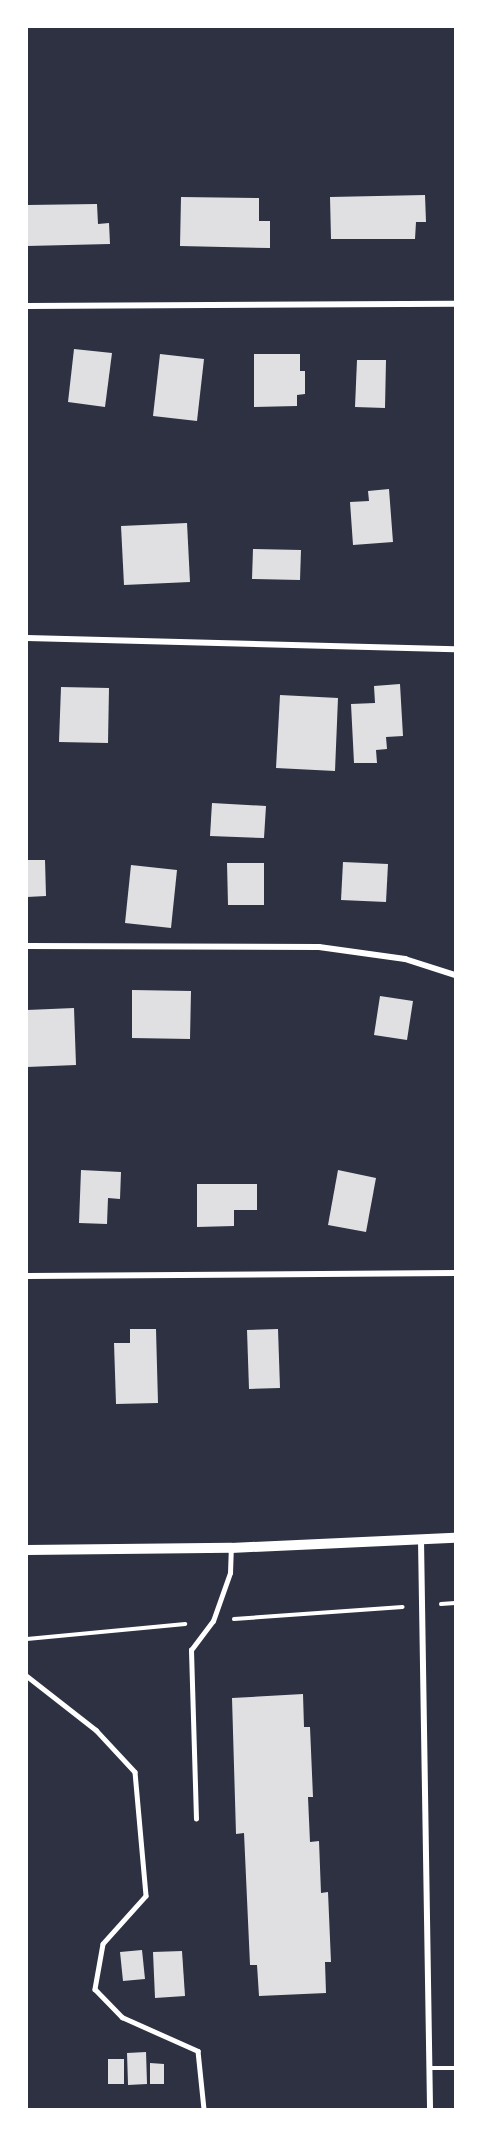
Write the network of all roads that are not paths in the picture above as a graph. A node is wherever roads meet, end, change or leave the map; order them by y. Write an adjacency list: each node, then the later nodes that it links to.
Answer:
1 (455, 304): 2 (street)
2 (27, 306)
3 (27, 639): 4 (street)
4 (455, 649)
5 (27, 946): 6 (street)
6 (455, 975)
7 (455, 1273): 8 (street)
8 (27, 1276)
9 (455, 1538): 10 (street)
10 (421, 1540): 11 (street); 15 (street)
11 (231, 1548): 12 (street); 14 (lane)
12 (27, 1550)
13 (27, 1676): 17 (lane)
14 (196, 1819)
15 (429, 2068): 16 (lane); 18 (street)
16 (455, 2068)
17 (204, 2109)
18 (430, 2109)

